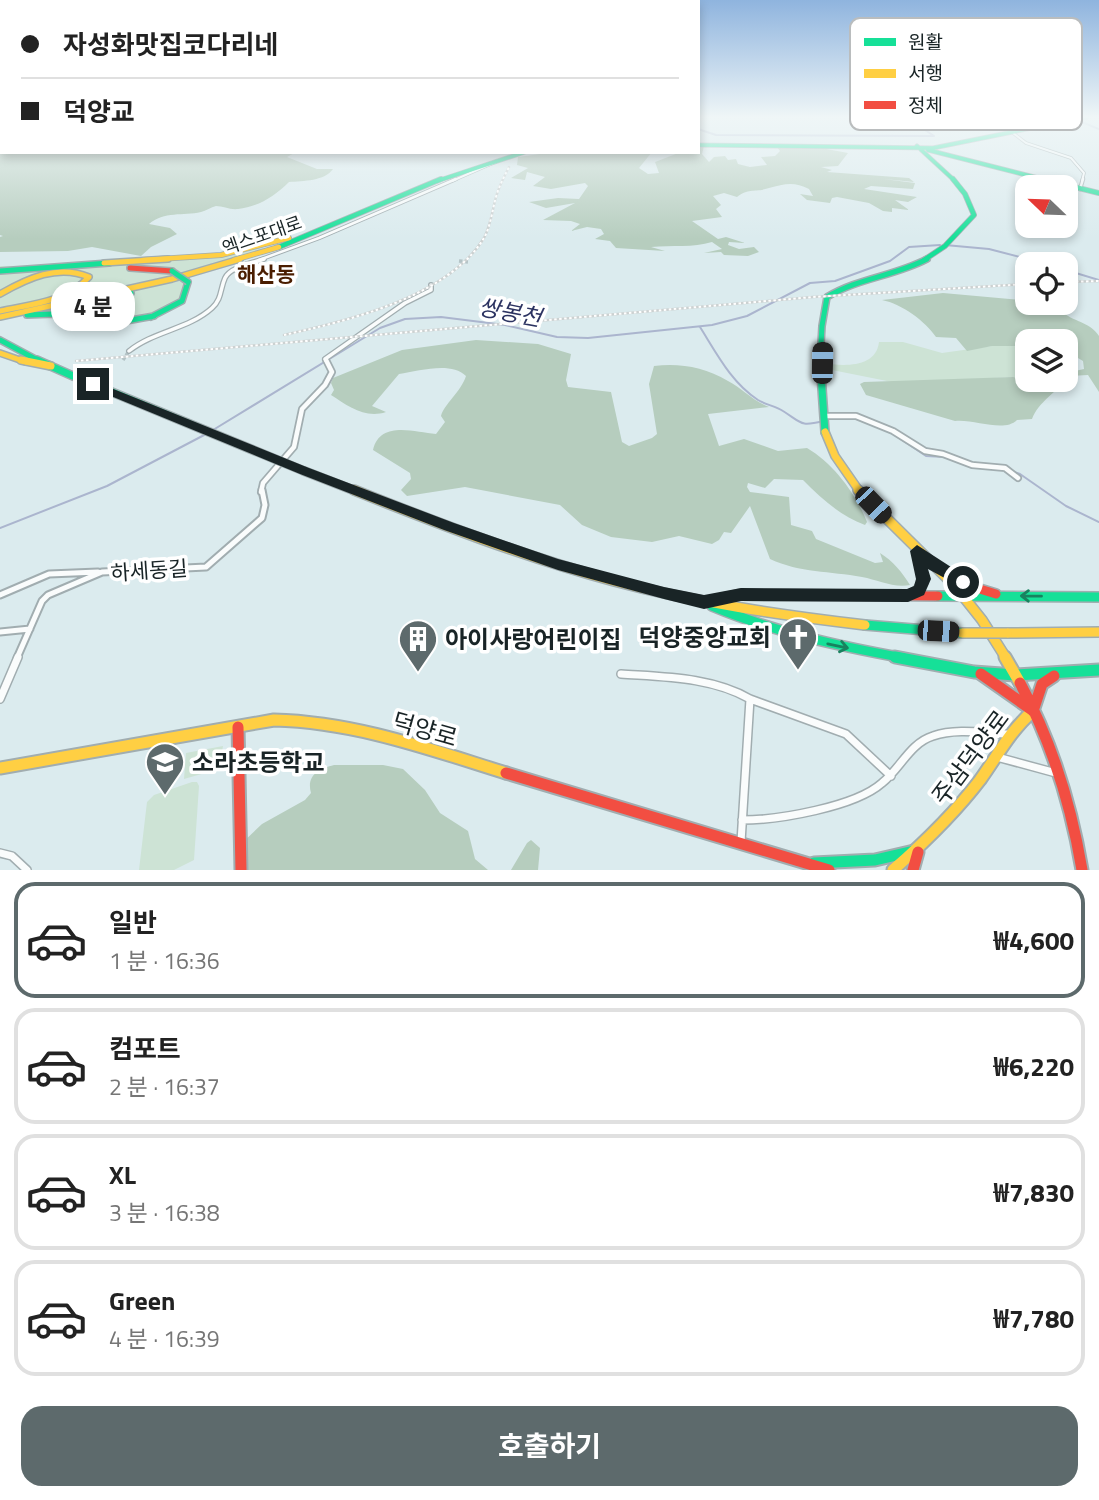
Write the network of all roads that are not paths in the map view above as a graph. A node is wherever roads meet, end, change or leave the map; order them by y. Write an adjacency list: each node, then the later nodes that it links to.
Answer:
1 (494, 158): 11 (main road, 엑스포대로)
2 (502, 158): 8 (main road)
3 (506, 158): 8 (main road, 엑스포대로)
4 (931, 158): 27 (main road, 주삼덕양로)
5 (960, 158): 9 (main road)
6 (1070, 158): 9 (street)
7 (501, 159): 8 (street)
8 (484, 164): 12 (main road, 엑스포대로); 13 (street)
9 (1081, 188): 10 (main road)
10 (1099, 192)
11 (312, 231): 15 (main road); 21 (main road, 엑스포대로)
12 (299, 239): 13 (street); 14 (main road, 엑스포대로)
13 (307, 243): 24 (street)
14 (258, 255): 21 (main road, 엑스포대로); 22 (main road)
15 (104, 262): 16 (main road); 17 (main road)
16 (0, 269)
17 (172, 271): 18 (main road); 22 (main road, bridge)
18 (44, 275): 20 (main road); 21 (main road)
19 (432, 285): 31 (street, 하세동길)
20 (0, 294)
21 (0, 315): 22 (main road)
22 (154, 316)
23 (0, 340): 26 (main road)
24 (129, 351)
25 (0, 354): 26 (main road)
26 (51, 366): 37 (main road, bridge)
27 (824, 419): 28 (street); 29 (main road, 주삼덕양로)
28 (1018, 478)
29 (917, 551): 30 (main road, 주삼덕양로); 33 (main road)
30 (931, 564): 34 (main road, 주삼덕양로); 35 (main road)
31 (102, 572): 32 (street); 38 (street, 하세동길)
32 (0, 595)
33 (908, 595): 34 (main road); 37 (main road)
34 (963, 595): 35 (main road); 45 (main road, 주삼덕양로)
35 (1006, 596): 36 (main road, one-way to 35)
36 (1099, 597)
37 (704, 602): 40 (main road, bridge); 42 (main road, one-way to 42)
38 (31, 629): 39 (street); 46 (street, 하세동길)
39 (0, 632)
40 (1099, 632)
41 (1099, 670): 44 (main road)
42 (974, 671): 45 (main road); 48 (main road)
43 (621, 674): 47 (street)
44 (1060, 674): 45 (main road); 48 (main road)
45 (1015, 675): 48 (main road, 주삼덕양로)
46 (0, 699)
47 (750, 699): 54 (street); 55 (street)
48 (1033, 711): 50 (main road, 주삼덕양로); 53 (main road)
49 (239, 727): 52 (main road, 덕양로); 56 (main road, 덕양로); 61 (main road)
50 (1009, 734): 51 (main road, 주삼덕양로); 54 (street)
51 (996, 757): 53 (street); 57 (main road, 주삼덕양로)
52 (0, 768)
53 (1062, 774): 65 (main road)
54 (891, 776): 55 (street)
55 (742, 820): 56 (street)
56 (740, 843): 59 (main road, 덕양로)
57 (919, 850): 59 (main road); 63 (main road, 주삼덕양로); 64 (main road)
58 (0, 853): 60 (street)
59 (806, 863): 62 (main road, 덕양로)
60 (27, 870)
61 (241, 870)
62 (829, 870)
63 (893, 870)
64 (913, 870)
65 (1082, 870)

